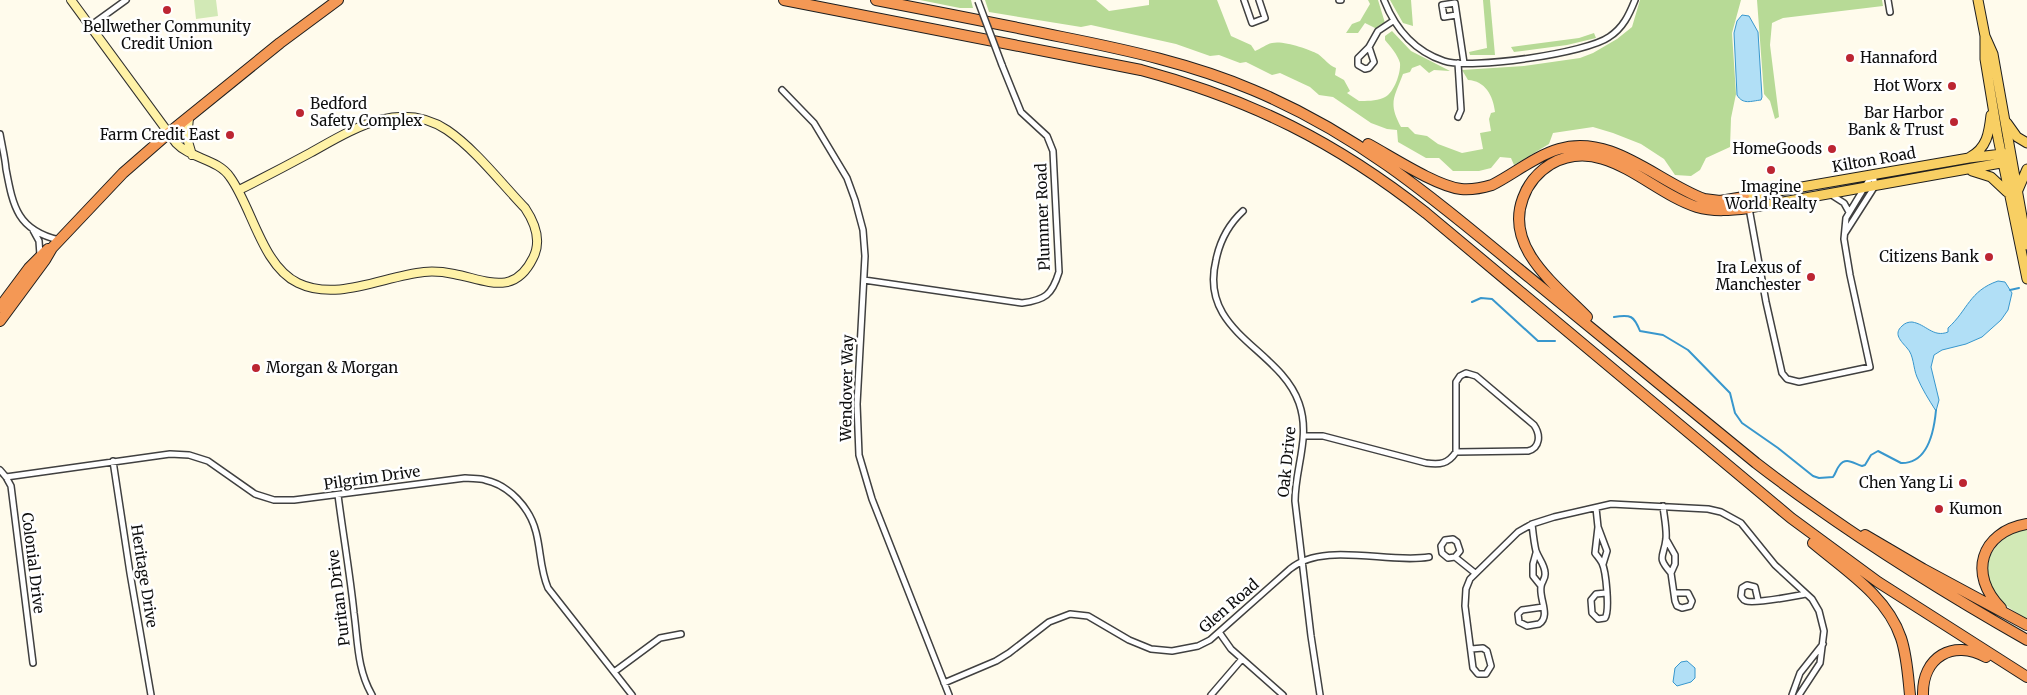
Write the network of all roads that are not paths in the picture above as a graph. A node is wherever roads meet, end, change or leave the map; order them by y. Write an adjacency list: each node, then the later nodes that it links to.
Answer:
1 (71, 0): 16 (street)
2 (126, 0): 16 (street)
3 (338, 0): 22 (highway)
4 (784, 0): 63 (highway)
5 (876, 0): 24 (highway)
6 (1259, 0): 12 (street)
7 (1384, 0): 15 (street)
8 (1635, 0): 19 (street)
9 (1888, 0): 13 (street)
10 (1978, 0): 17 (main road)
11 (978, 1): 50 (street, Plummer Road, bridge)
12 (1246, 1)
13 (1890, 12)
14 (1456, 15): 19 (street)
15 (1393, 20): 18 (street); 19 (street)
16 (90, 26): 26 (street)
17 (1985, 36): 21 (main road); 25 (main road)
18 (1369, 47)
19 (1461, 63): 23 (street)
20 (782, 90): 50 (street, Wendover Way)
21 (1993, 105): 30 (main road); 31 (main road)
22 (189, 118): 26 (highway); 29 (street)
23 (1458, 118)
24 (1315, 119): 39 (highway); 53 (highway)
25 (2004, 119): 28 (main road); 31 (main road)
26 (170, 132): 29 (street); 45 (highway)
27 (0, 134): 43 (street)
28 (2027, 143)
29 (192, 155): 36 (street)
30 (1969, 158): 31 (main road, Kilton Road); 34 (main road, Kilton Road)
31 (2006, 158): 33 (main road, Kilton Road); 37 (main road)
32 (2027, 169): 37 (main road)
33 (1960, 171): 35 (main road, Kilton Road); 37 (main road)
34 (1873, 174): 35 (street); 35 (street); 39 (main road, Kilton Road)
35 (1871, 186): 38 (main road, Kilton Road); 42 (street); 44 (street)
36 (238, 190): 36 (street)
37 (2013, 193): 46 (main road); 49 (main road)
38 (1830, 194): 40 (main road, Kilton Road); 42 (street)
39 (1744, 197)
40 (1749, 208): 44 (street); 53 (highway)
41 (1243, 211): 54 (street, Oak Drive)
42 (1849, 212): 44 (street)
43 (32, 229): 45 (street); 48 (street)
44 (1845, 234)
45 (60, 240): 47 (highway)
46 (2027, 245)
47 (52, 248): 48 (highway); 52 (highway)
48 (40, 255): 51 (highway)
49 (2027, 279)
50 (864, 280): 92 (street, Wendover Way)
51 (0, 306)
52 (0, 321)
53 (1619, 350): 57 (highway)
54 (1305, 436): 55 (street); 71 (street, Oak Drive)
55 (1456, 452): 55 (street)
56 (113, 461): 59 (street, Pilgrim Drive); 60 (street, Pilgrim Drive); 93 (street, Heritage Drive)
57 (1756, 463): 81 (highway); 85 (highway)
58 (0, 470): 59 (street, Colonial Drive)
59 (6, 477): 89 (street, Colonial Drive)
60 (338, 495): 90 (street, Pilgrim Drive); 94 (street, Puritan Drive)
61 (1663, 506): 62 (street); 67 (street); 78 (street)
62 (1596, 508): 64 (street); 66 (street)
63 (1791, 518): 91 (highway); 102 (highway)
64 (1532, 524): 68 (street); 73 (street)
65 (2027, 524): 81 (highway)
66 (1598, 527): 72 (street); 72 (street)
67 (1666, 539): 74 (street); 74 (street)
68 (1536, 553): 75 (street); 75 (street)
69 (1429, 557): 71 (street)
70 (1455, 557): 73 (street)
71 (1302, 561): 83 (street, Glen Road); 99 (street, Oak Drive)
72 (1602, 564): 76 (street)
73 (1475, 573): 87 (street)
74 (1671, 573): 77 (street)
75 (1541, 586): 80 (street)
76 (1606, 593): 76 (street)
77 (1674, 593)
78 (1806, 594): 79 (street); 86 (street)
79 (1758, 600)
80 (1543, 606): 80 (street)
81 (2009, 615): 82 (highway)
82 (2027, 625)
83 (1219, 632): 88 (street); 92 (street, Glen Road)
84 (680, 634): 90 (street)
85 (2027, 640)
86 (1824, 644): 100 (street); 101 (street)
87 (1471, 649): 87 (street)
88 (1242, 659): 97 (street); 98 (street)
89 (33, 663)
90 (614, 672): 95 (street, Pilgrim Drive)
91 (2027, 679): 103 (highway)
92 (944, 683): 96 (street, Wendover Way)
93 (151, 695)
94 (372, 695)
95 (632, 695)
96 (949, 695)
97 (1211, 695)
98 (1283, 695)
99 (1320, 695)
100 (1792, 695)
101 (1799, 695)
102 (1910, 695)
103 (1923, 695)

